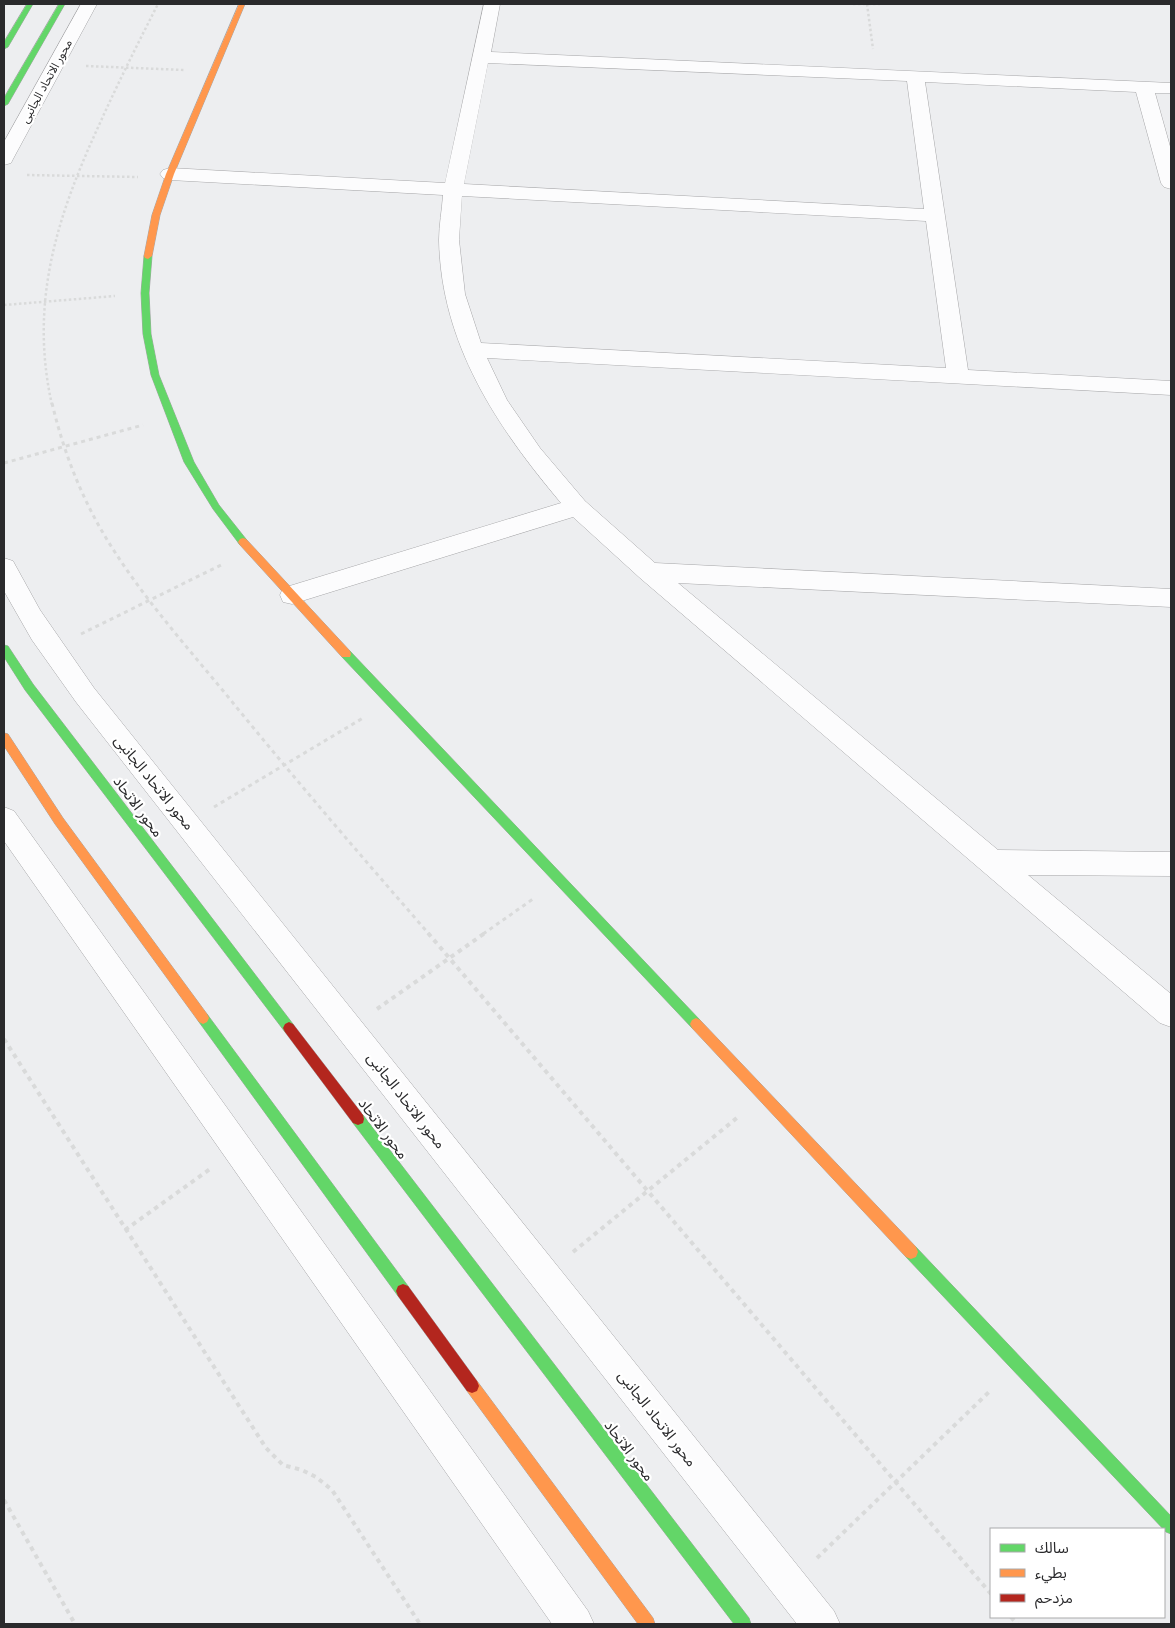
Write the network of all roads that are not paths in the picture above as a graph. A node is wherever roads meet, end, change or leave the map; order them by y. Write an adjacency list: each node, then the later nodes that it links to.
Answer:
1 (30, 4): 6 (street)
2 (62, 4): 11 (street)
3 (89, 4): 12 (street, محور الاتحاد الجانبى)
4 (242, 4): 13 (street)
5 (492, 4): 7 (street)
6 (4, 47)
7 (481, 57): 8 (street); 15 (street)
8 (915, 76): 9 (street); 16 (street)
9 (1144, 87): 10 (street); 14 (street)
10 (1171, 88)
11 (4, 104)
12 (4, 159)
13 (169, 176): 15 (street); 23 (street)
14 (1171, 183)
15 (453, 189): 16 (street); 17 (street)
16 (935, 216): 18 (street)
17 (472, 350): 18 (street); 20 (street)
18 (958, 376): 19 (street)
19 (1171, 388)
20 (577, 507): 22 (street); 23 (street)
21 (4, 567): 35 (street, محور الاتحاد الجانبى)
22 (648, 572): 24 (street); 28 (street)
23 (292, 595): 31 (street)
24 (1171, 598)
25 (4, 649): 34 (street, محور الاتحاد)
26 (4, 737): 33 (street)
27 (4, 819): 32 (street)
28 (992, 862): 29 (street); 30 (street)
29 (1171, 864)
30 (1171, 1013)
31 (1171, 1527)
32 (575, 1624)
33 (647, 1624)
34 (743, 1624)
35 (821, 1624)

